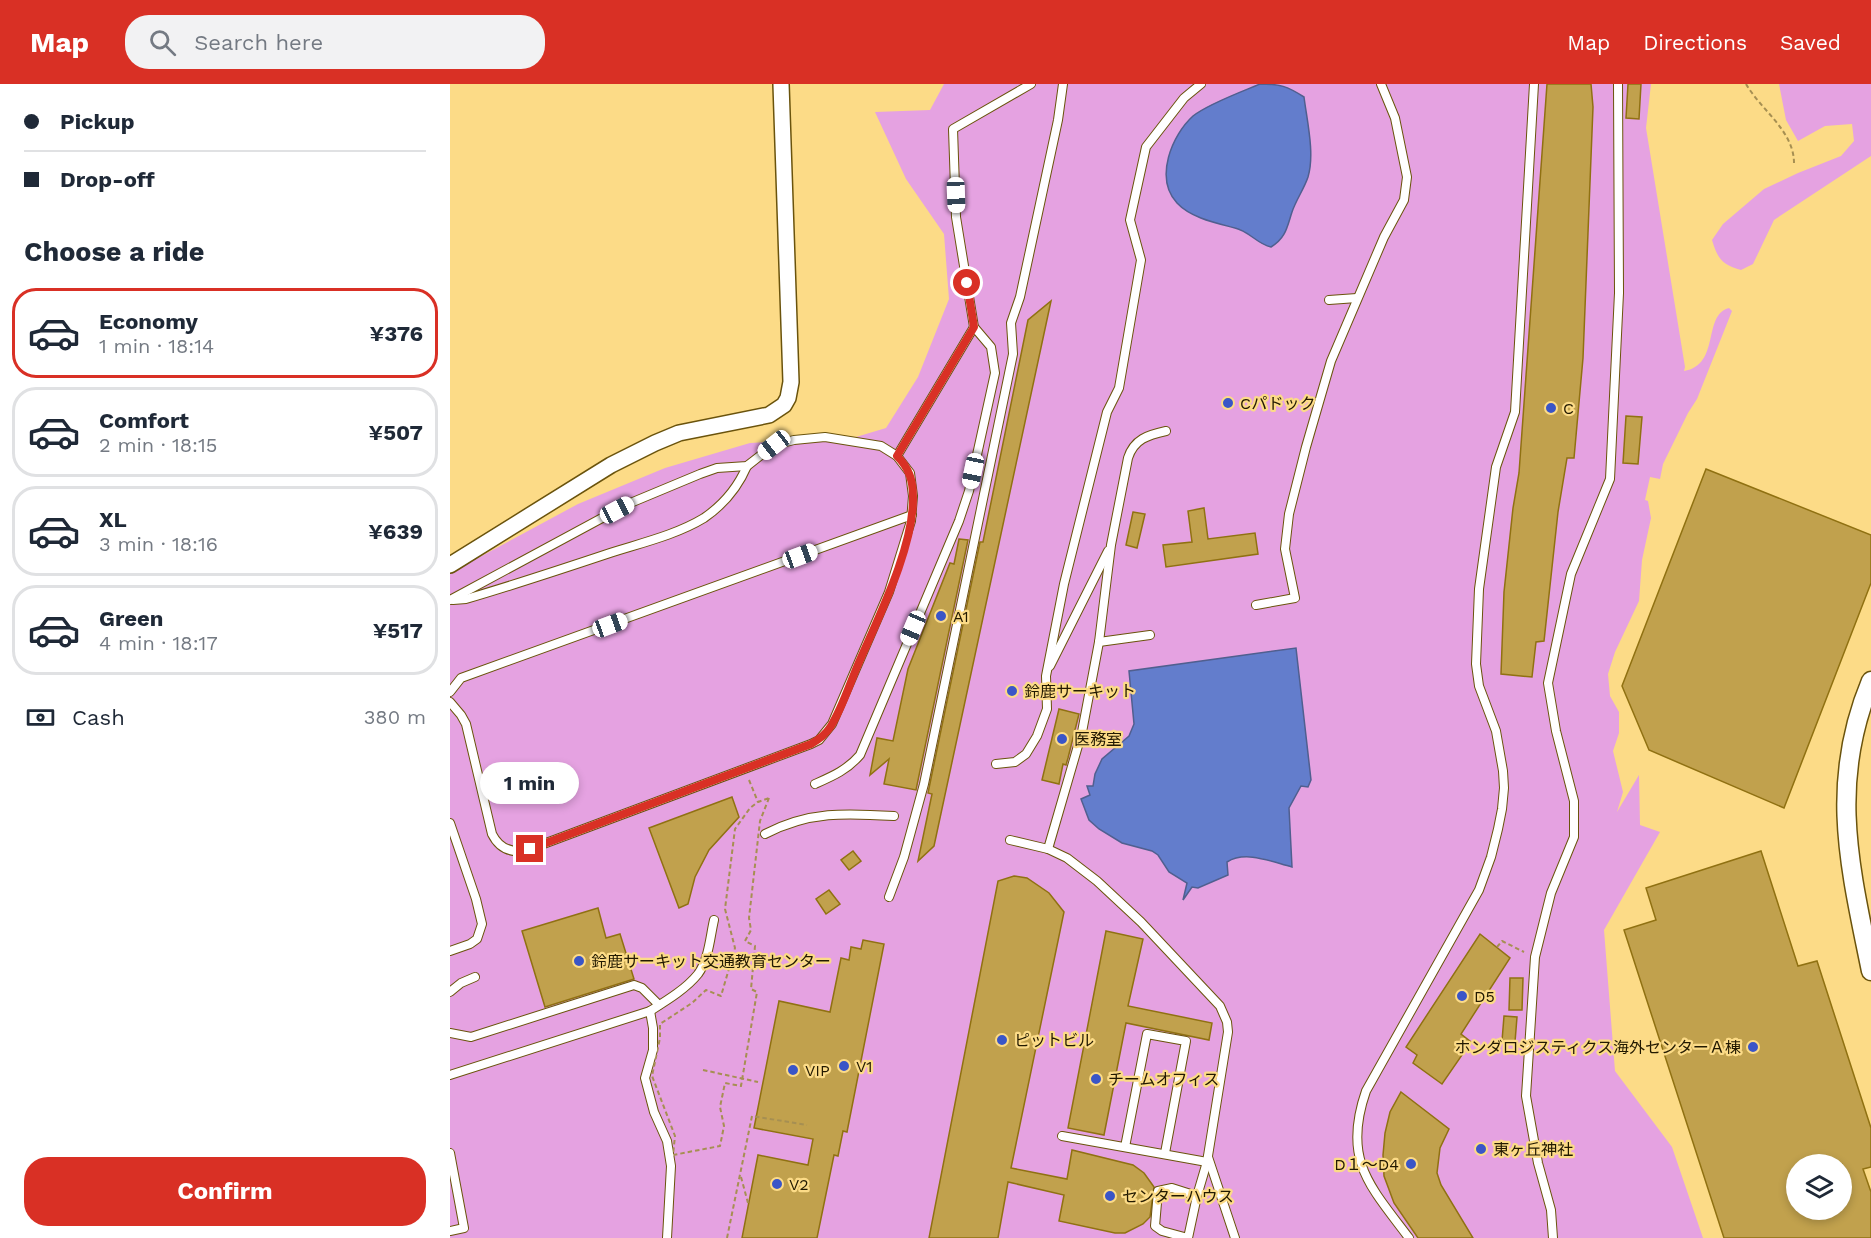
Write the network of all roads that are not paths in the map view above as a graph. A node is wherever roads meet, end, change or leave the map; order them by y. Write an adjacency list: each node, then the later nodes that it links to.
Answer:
1 (781, 84): 16 (street)
2 (1031, 84): 10 (lane)
3 (1063, 84): 33 (lane)
4 (1201, 84): 21 (lane)
5 (1381, 84): 8 (lane)
6 (1534, 84): 53 (lane)
7 (1618, 84): 54 (lane)
8 (1357, 298): 9 (lane); 18 (lane)
9 (1329, 300)
10 (974, 327): 12 (lane); 26 (lane)
11 (1166, 431): 15 (lane)
12 (897, 456): 13 (lane); 14 (lane)
13 (747, 466): 17 (lane); 17 (lane)
14 (912, 515): 23 (lane); 24 (lane)
15 (1111, 545): 20 (lane); 21 (lane)
16 (450, 565)
17 (451, 600)
18 (1256, 605)
19 (1150, 635): 20 (lane)
20 (1099, 642): 32 (lane)
21 (1046, 676): 25 (lane)
22 (1871, 681): 36 (street)
23 (450, 692)
24 (450, 702)
25 (996, 764)
26 (814, 784)
27 (894, 816): 30 (lane)
28 (450, 823): 29 (lane)
29 (452, 834): 35 (lane)
30 (765, 834)
31 (1010, 840): 32 (lane)
32 (1048, 849): 47 (lane)
33 (889, 897)
34 (714, 920): 39 (lane)
35 (450, 951)
36 (1871, 971)
37 (475, 977): 38 (lane)
38 (450, 992)
39 (659, 1005): 40 (lane); 41 (lane)
40 (650, 1011): 42 (lane); 50 (lane)
41 (450, 1033)
42 (450, 1075)
43 (1062, 1136): 44 (lane)
44 (1125, 1147): 46 (lane); 46 (lane)
45 (450, 1153): 49 (lane)
46 (1165, 1153): 47 (lane)
47 (1208, 1159): 48 (lane); 52 (lane)
48 (1197, 1196): 51 (lane); 51 (lane)
49 (450, 1231)
50 (666, 1238)
51 (1188, 1238)
52 (1235, 1238)
53 (1409, 1238)
54 (1553, 1238)

